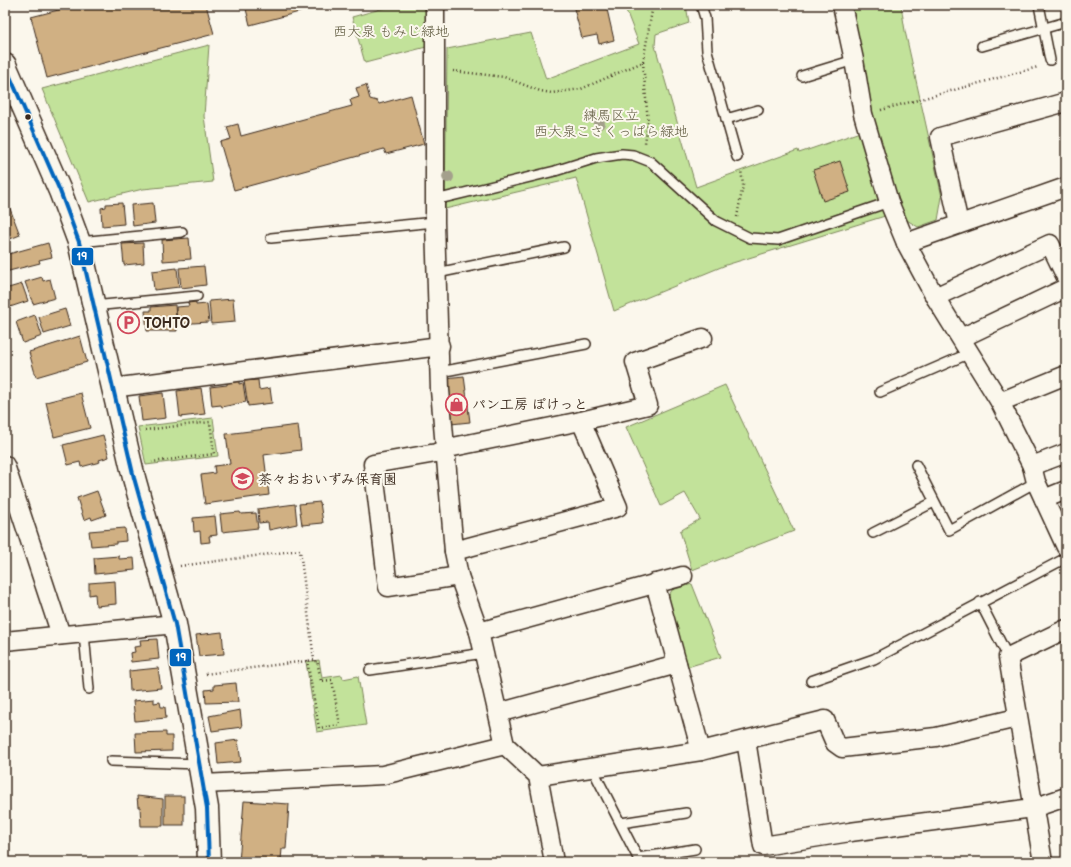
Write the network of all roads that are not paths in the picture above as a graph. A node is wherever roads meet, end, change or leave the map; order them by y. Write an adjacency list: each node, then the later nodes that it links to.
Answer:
1 (435, 5): 17 (street)
2 (701, 5): 14 (lane)
3 (842, 5): 8 (street)
4 (1039, 5): 6 (lane)
5 (1066, 22): 6 (lane)
6 (1044, 28): 7 (lane); 9 (lane)
7 (982, 46)
8 (854, 60): 11 (lane); 18 (street)
9 (1050, 60)
10 (5, 66): 23 (street)
11 (802, 76)
12 (1066, 102): 20 (street)
13 (758, 110): 14 (lane)
14 (726, 119): 15 (lane)
15 (737, 157)
16 (1066, 187): 20 (street)
17 (435, 200): 18 (lane); 19 (street)
18 (889, 202): 24 (street)
19 (435, 222): 22 (lane); 26 (street)
20 (960, 224): 24 (street)
21 (182, 232): 23 (lane)
22 (271, 238)
23 (79, 242): 31 (street)
24 (906, 243): 30 (street)
25 (564, 247): 26 (lane)
26 (437, 273): 35 (street)
27 (1066, 277): 30 (street)
28 (1066, 288): 33 (street)
29 (197, 296): 31 (lane)
30 (935, 297): 33 (street)
31 (93, 306): 39 (street)
32 (703, 338): 42 (street)
33 (961, 338): 36 (street)
34 (586, 344): 37 (lane)
35 (440, 346): 37 (street); 39 (street)
36 (970, 353): 40 (lane); 41 (street)
37 (440, 372): 43 (street)
38 (1066, 375): 41 (street)
39 (112, 388): 59 (street)
40 (880, 392)
41 (1000, 402): 47 (street)
42 (581, 421): 43 (street); 53 (street)
43 (447, 450): 53 (street); 55 (street)
44 (1066, 453): 47 (street)
45 (5, 465): 63 (street)
46 (916, 465): 50 (lane)
47 (1034, 474): 49 (street); 50 (lane)
48 (1066, 490): 49 (street)
49 (1044, 498): 52 (street)
50 (934, 502): 51 (lane)
51 (873, 533)
52 (1066, 547)
53 (454, 552): 55 (street)
54 (1066, 558): 58 (lane)
55 (459, 576): 61 (street)
56 (683, 576): 57 (street)
57 (655, 583): 61 (street); 67 (street)
58 (980, 602): 66 (lane); 69 (lane)
59 (175, 624): 62 (street); 78 (street)
60 (1066, 629): 66 (street)
61 (479, 632): 65 (street)
62 (84, 633): 63 (street); 70 (lane)
63 (61, 635): 64 (street)
64 (5, 641)
65 (484, 653): 68 (lane); 71 (street)
66 (1008, 657): 72 (street)
67 (677, 664): 71 (street); 75 (street)
68 (370, 670)
69 (811, 681)
70 (89, 690)
71 (498, 713): 74 (street)
72 (1017, 718): 73 (street); 81 (street)
73 (746, 740): 75 (street); 81 (street)
74 (505, 746): 78 (street); 79 (street)
75 (701, 751): 77 (street)
76 (111, 761): 78 (lane)
77 (592, 768): 79 (street); 83 (lane)
78 (202, 774): 85 (street)
79 (538, 776): 86 (street)
80 (1066, 797): 81 (street)
81 (1033, 808): 87 (street)
82 (686, 813): 83 (lane)
83 (621, 823): 84 (lane)
84 (695, 849)
85 (209, 862)
86 (554, 862)
87 (1042, 862)

